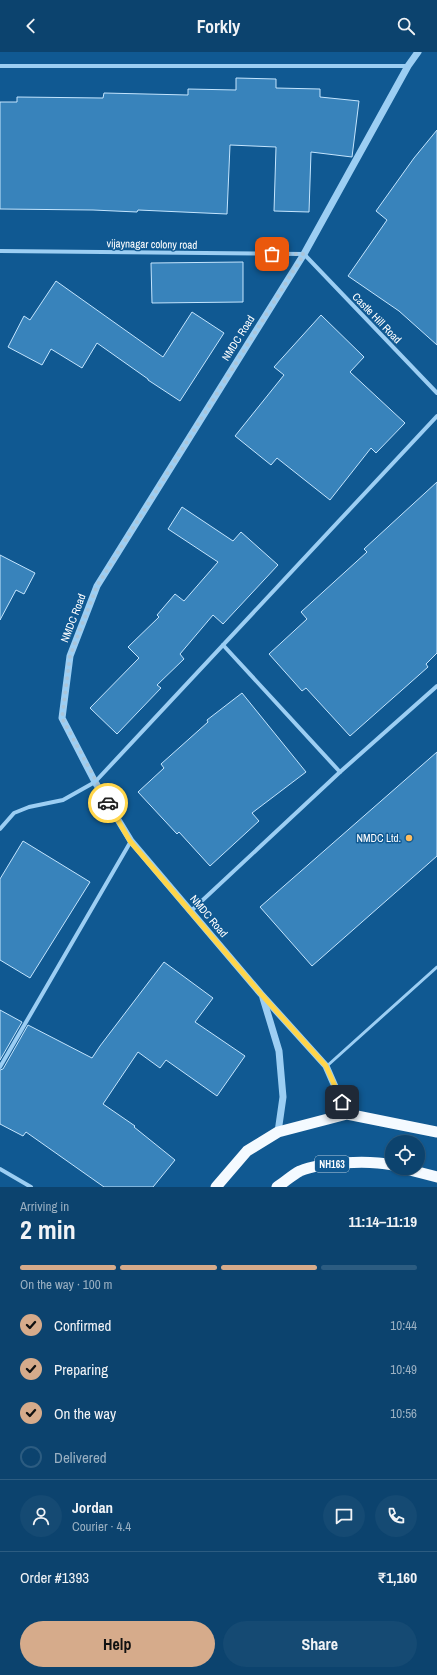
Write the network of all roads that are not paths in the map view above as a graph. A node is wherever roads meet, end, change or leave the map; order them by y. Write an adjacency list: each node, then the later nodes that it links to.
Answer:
1 (418, 52): 3 (street, NMDC Road)
2 (0, 66): 3 (street)
3 (408, 66): 5 (street, NMDC Road)
4 (0, 251): 5 (street, vijaynagar colony road)
5 (304, 254): 6 (street, Castle Hill Road); 11 (street, NMDC Road)
6 (437, 393)
7 (437, 416): 8 (street)
8 (222, 645): 10 (street); 11 (street)
9 (437, 686): 10 (street)
10 (340, 772): 14 (street)
11 (95, 782): 12 (street); 13 (street, NMDC Road)
12 (0, 829)
13 (130, 841): 14 (street, NMDC Road); 18 (street)
14 (191, 911): 16 (street, NMDC Road)
15 (437, 967): 17 (lane)
16 (261, 994): 17 (street, NMDC Road); 20 (street)
17 (326, 1066): 19 (street, NMDC Road)
18 (0, 1067)
19 (347, 1114): 20 (highway); 21 (highway)
20 (278, 1132): 27 (highway)
21 (437, 1132)
22 (385, 1165): 28 (highway, NH163)
23 (0, 1169): 26 (street)
24 (425, 1174): 25 (highway)
25 (437, 1177)
26 (31, 1187)
27 (216, 1187)
28 (277, 1187)

